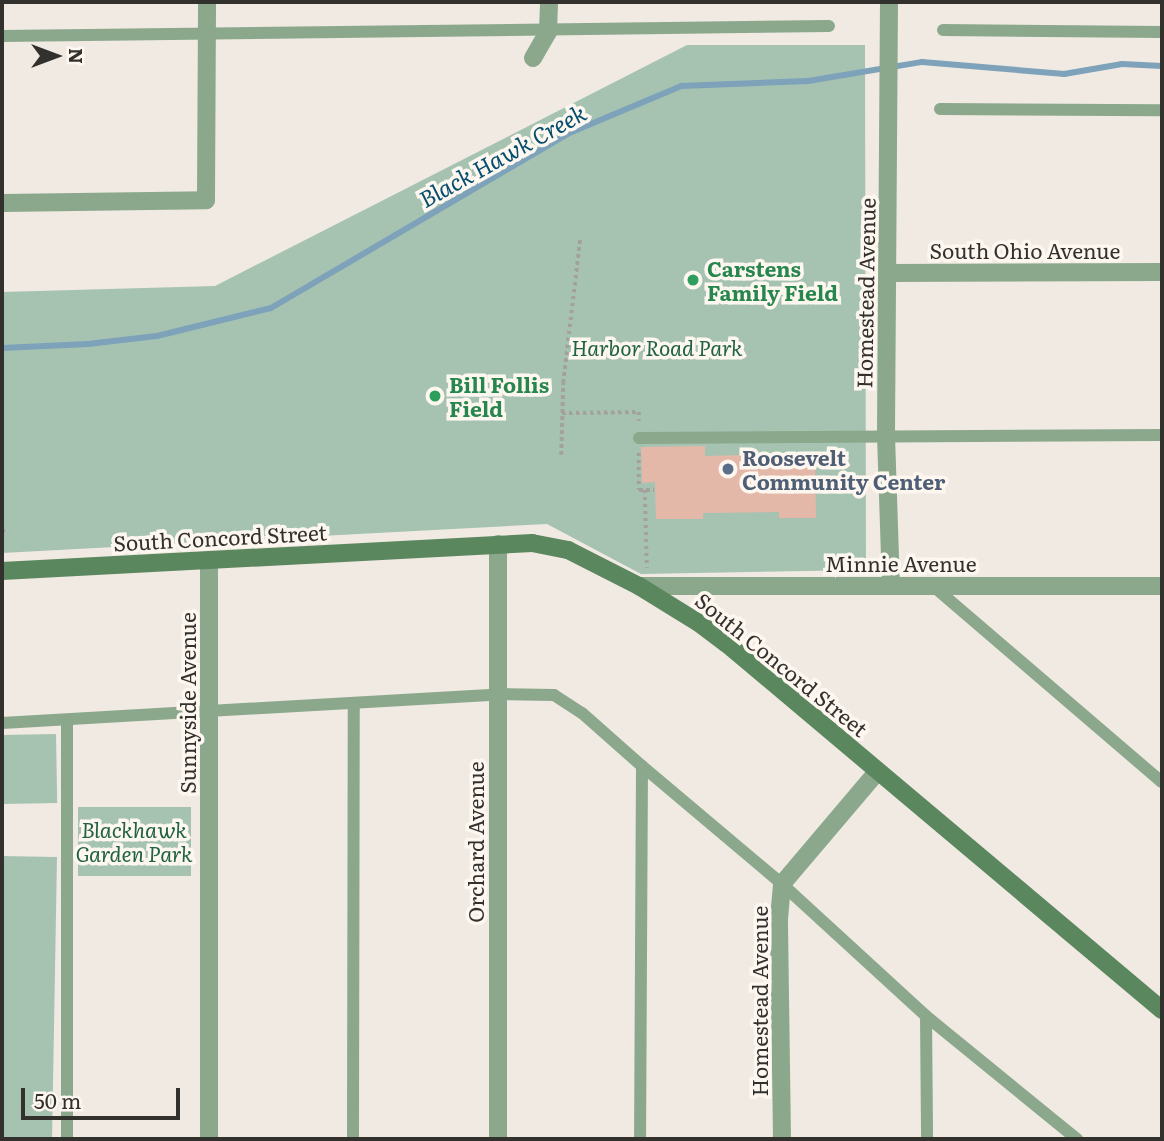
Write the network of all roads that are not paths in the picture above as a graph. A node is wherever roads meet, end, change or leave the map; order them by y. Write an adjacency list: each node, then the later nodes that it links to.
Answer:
1 (207, 2): 9 (street)
2 (549, 2): 6 (street)
3 (890, 2): 15 (street, Homestead Avenue)
4 (829, 26): 6 (lane)
5 (943, 30): 7 (lane)
6 (548, 32): 9 (lane); 10 (street)
7 (1162, 33)
8 (2, 36): 9 (lane)
9 (207, 36): 13 (street)
10 (533, 58)
11 (940, 109): 12 (lane)
12 (1162, 110)
13 (2, 203)
14 (1162, 272): 15 (street, South Ohio Avenue)
15 (889, 273): 17 (street, Homestead Avenue)
16 (1162, 435): 17 (lane)
17 (886, 436): 18 (lane); 23 (street, Homestead Avenue)
18 (639, 438)
19 (498, 544): 20 (street, South Concord Street); 22 (street, South Concord Street); 26 (street, Orchard Avenue)
20 (209, 560): 21 (street, South Concord Street); 28 (street, Sunnyside Avenue)
21 (2, 571)
22 (639, 586): 23 (street, Minnie Avenue); 32 (street, South Concord Street)
23 (891, 586): 24 (street, Minnie Avenue)
24 (933, 586): 25 (street, Minnie Avenue); 33 (lane)
25 (1162, 586)
26 (498, 694): 27 (lane); 31 (lane); 40 (street, Orchard Avenue)
27 (354, 703): 28 (lane); 39 (lane)
28 (210, 711): 29 (lane); 38 (street, Sunnyside Avenue)
29 (67, 720): 30 (lane); 37 (lane)
30 (2, 723)
31 (642, 766): 34 (lane); 41 (lane)
32 (878, 771): 34 (street, Homestead Avenue); 35 (street, South Concord Street)
33 (1162, 782)
34 (782, 884): 36 (lane); 42 (street, Homestead Avenue)
35 (1162, 1010)
36 (926, 1016): 43 (lane); 44 (lane)
37 (68, 1139)
38 (209, 1139)
39 (353, 1139)
40 (498, 1139)
41 (640, 1139)
42 (782, 1139)
43 (927, 1139)
44 (1077, 1139)

